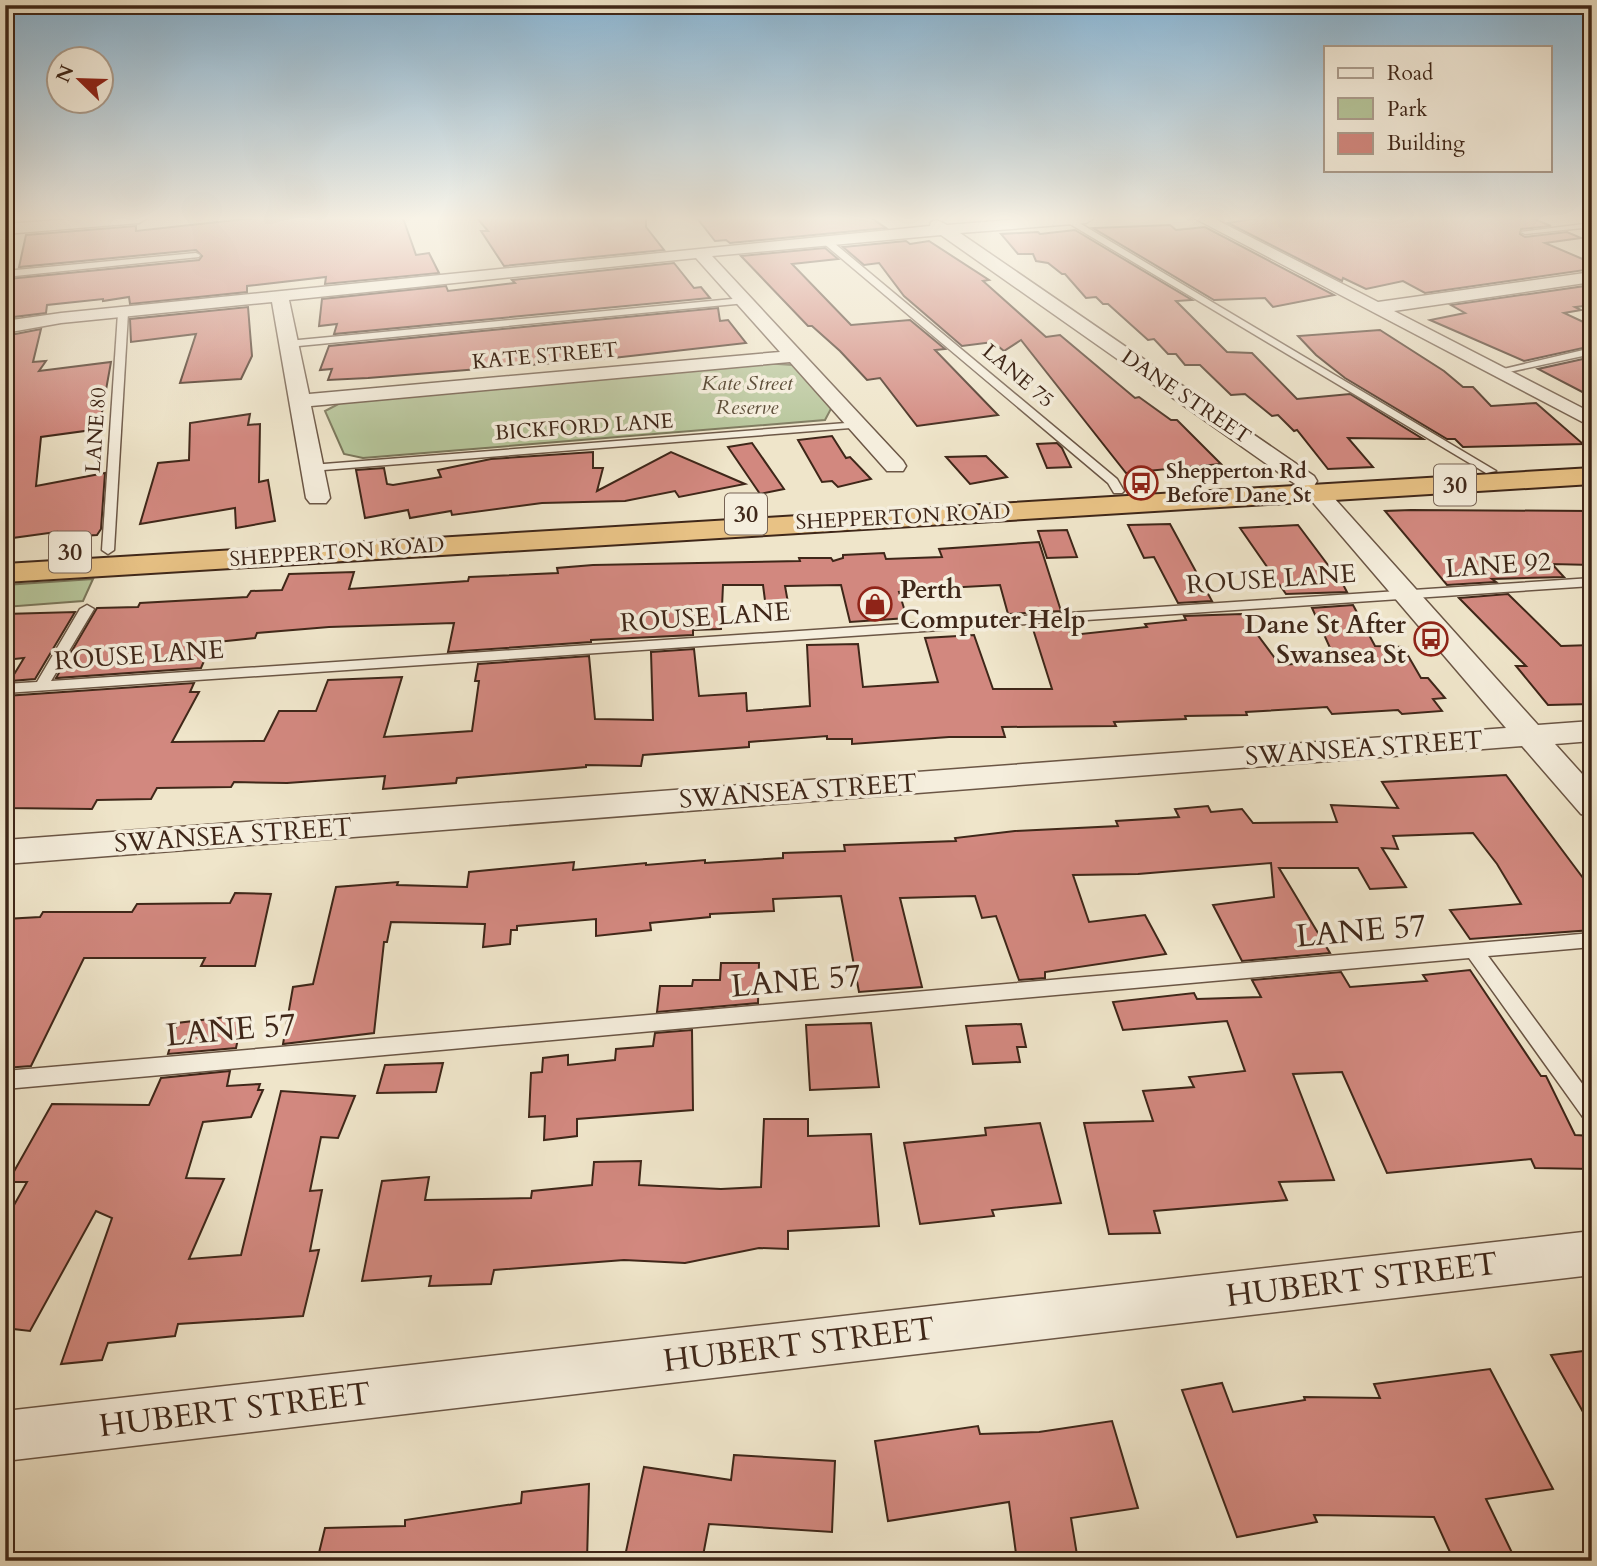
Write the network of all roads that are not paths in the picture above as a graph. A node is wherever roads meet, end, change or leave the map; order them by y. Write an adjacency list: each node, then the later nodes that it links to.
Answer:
1 (328, 291): 8 (street)
2 (734, 291): 9 (street)
3 (886, 291): 28 (lane, LANE 75)
4 (1031, 291): 27 (street, DANE STREET)
5 (1189, 291): 25 (lane)
6 (1344, 291): 10 (street)
7 (1494, 291): 10 (street)
8 (280, 296): 11 (street); 15 (street)
9 (743, 301): 15 (lane); 17 (street)
10 (1377, 308): 18 (street)
11 (123, 313): 12 (street); 30 (lane, LANE 80)
12 (61, 318): 13 (street); 14 (street)
13 (5, 320)
14 (5, 327)
15 (288, 344): 19 (street)
16 (1592, 351): 18 (lane)
17 (796, 356): 19 (street, KATE STREET); 21 (street)
18 (1500, 371): 20 (street)
19 (298, 401): 24 (street)
20 (1592, 421)
21 (859, 425): 23 (street); 24 (lane, BICKFORD LANE)
22 (1592, 465): 25 (highway, SHEPPERTON ROAD / 30)
23 (895, 466)
24 (311, 468): 29 (street)
25 (1490, 471): 27 (highway, SHEPPERTON ROAD / 30)
26 (1592, 476): 27 (highway, SHEPPERTON ROAD / 30)
27 (1312, 488): 28 (highway, SHEPPERTON ROAD / 30); 32 (highway, SHEPPERTON ROAD / 30); 34 (street, DANE STREET)
28 (1118, 491): 30 (highway, SHEPPERTON ROAD / 30)
29 (318, 498)
30 (108, 550): 31 (highway, SHEPPERTON ROAD / 30)
31 (5, 556)
32 (5, 573)
33 (1592, 582): 34 (lane, LANE 92)
34 (1408, 594): 36 (lane, ROUSE LANE); 39 (street, DANE STREET)
35 (88, 609): 36 (lane)
36 (41, 687): 37 (lane, ROUSE LANE)
37 (5, 689)
38 (1592, 731): 39 (street, SWANSEA STREET)
39 (1531, 736): 40 (street, DANE STREET); 41 (street, SWANSEA STREET)
40 (1592, 806)
41 (5, 852)
42 (1592, 940): 43 (lane, LANE 57)
43 (1474, 951): 44 (lane, LANE 57); 45 (lane)
44 (5, 1080)
45 (1592, 1114)
46 (1592, 1253): 47 (street, HUBERT STREET)
47 (5, 1436)

